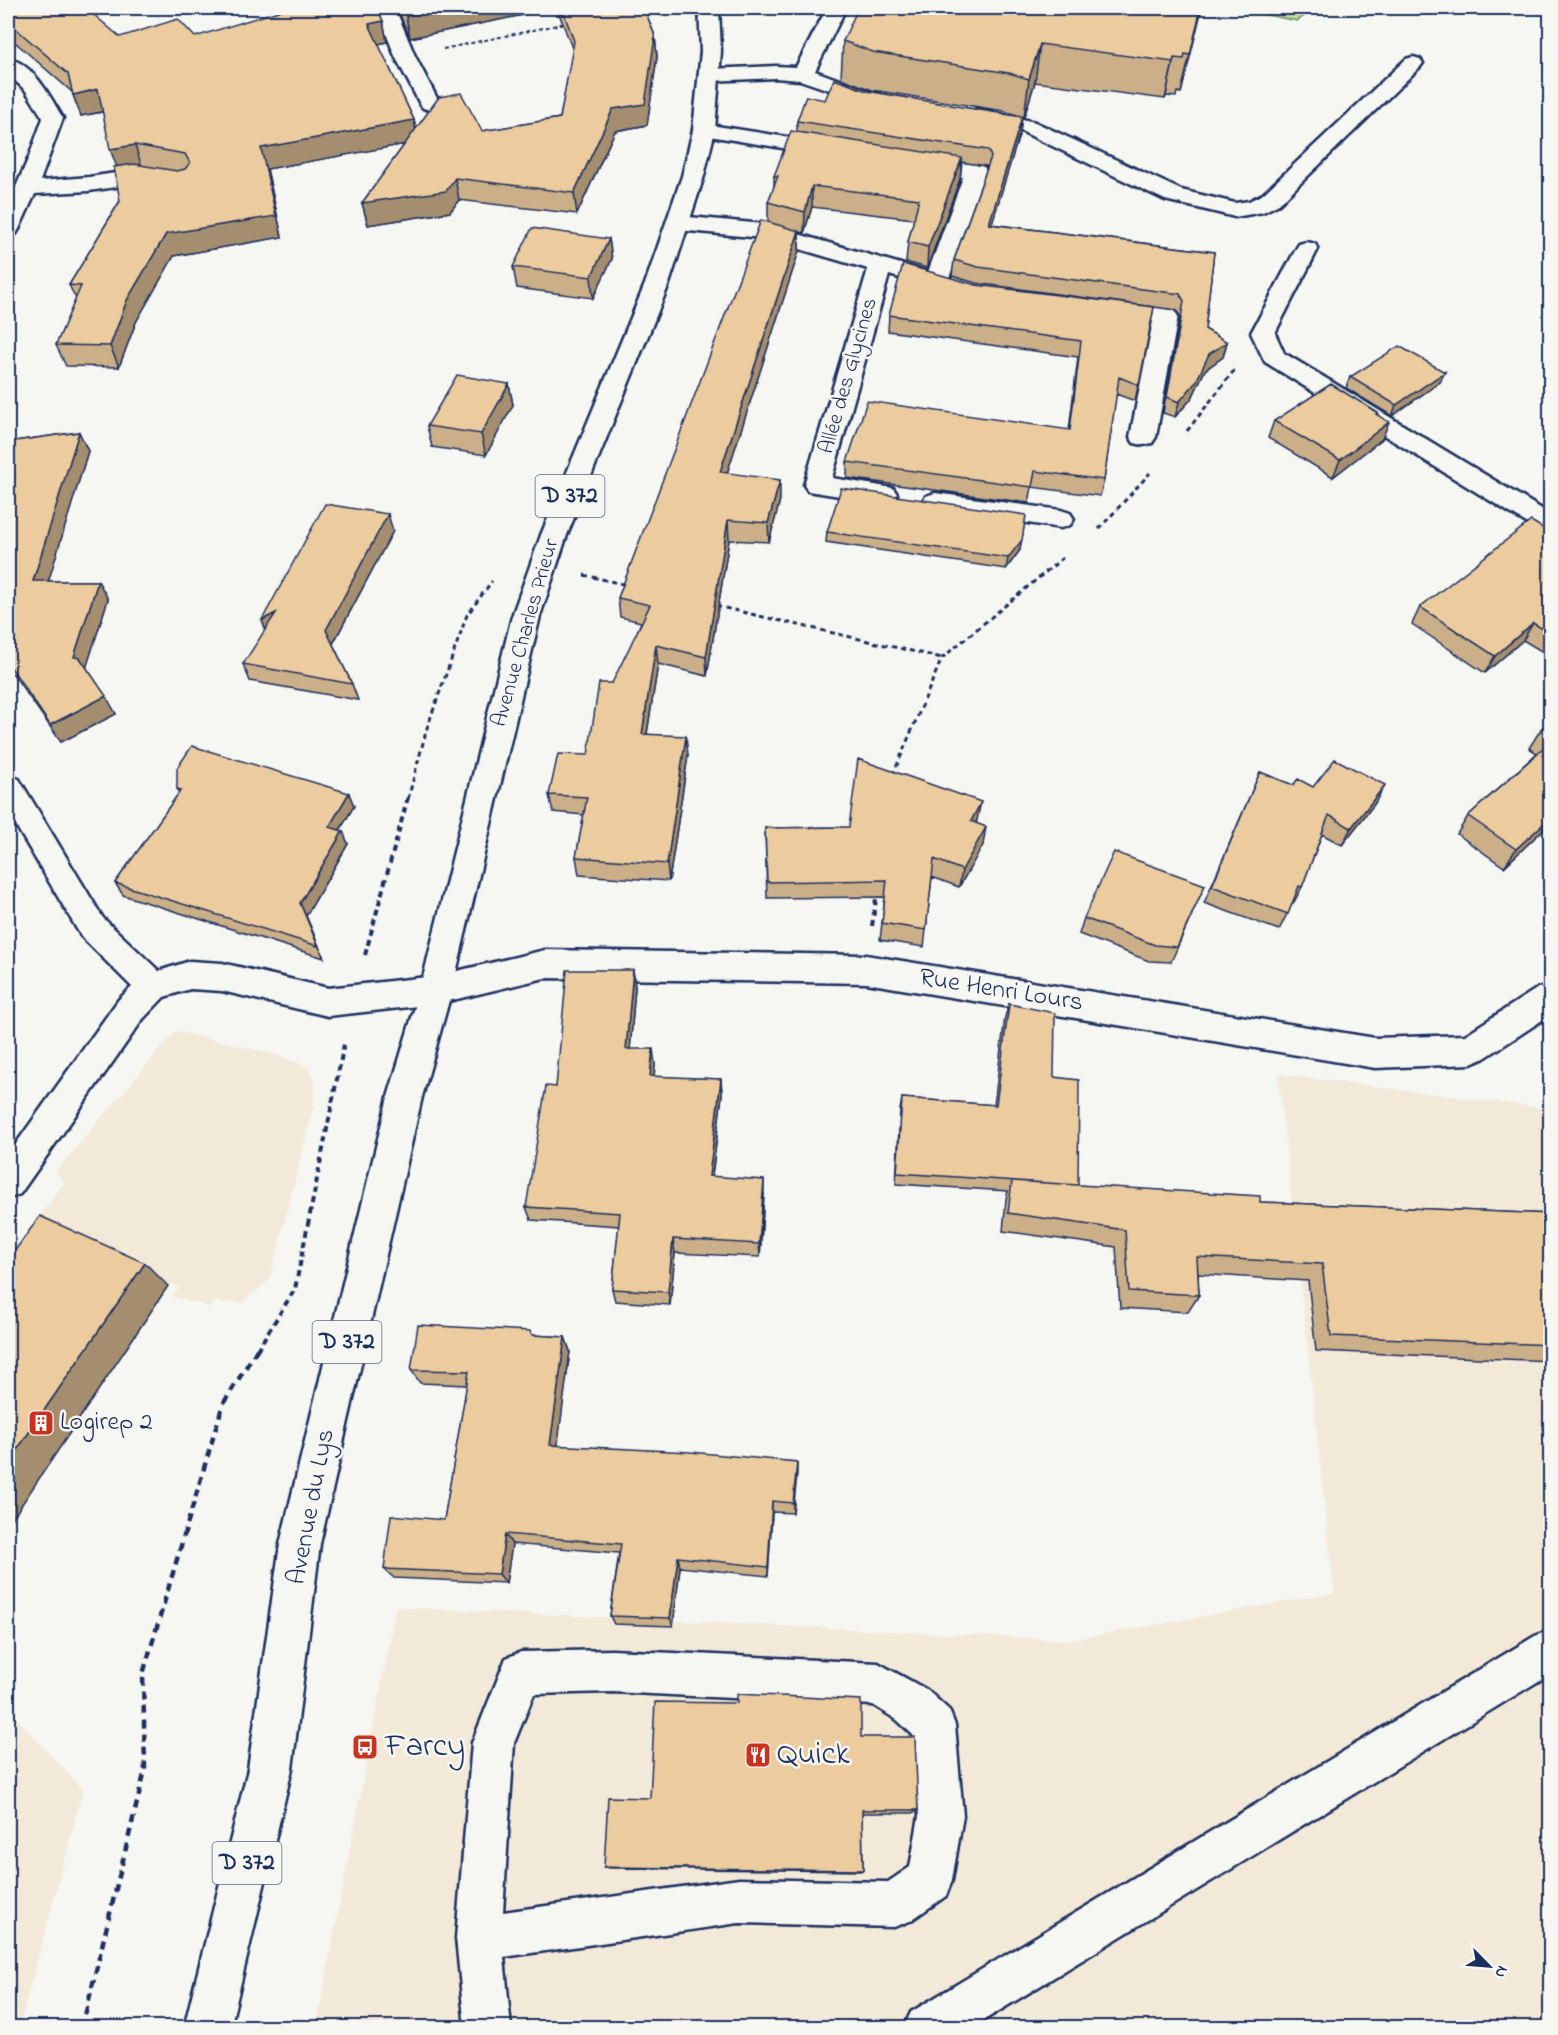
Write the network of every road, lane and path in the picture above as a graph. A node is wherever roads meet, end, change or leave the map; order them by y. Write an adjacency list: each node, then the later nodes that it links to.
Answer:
1 (385, 8): 5 (street)
2 (709, 8): 9 (street, Avenue Charles Prieur / D 372)
3 (836, 8): 8 (street)
4 (573, 22): 5 (path)
5 (405, 56): 11 (street)
6 (1413, 63): 12 (street)
7 (8, 64): 17 (street)
8 (803, 74): 9 (street); 10 (street)
9 (709, 75): 13 (street, Avenue Charles Prieur / D 372)
10 (890, 101)
11 (430, 104)
12 (958, 112)
13 (704, 130): 14 (street); 18 (street, Avenue Charles Prieur / D 372)
14 (850, 153)
15 (896, 160): 22 (street)
16 (184, 183): 17 (street)
17 (27, 188): 19 (street)
18 (678, 223): 21 (street); 33 (street, Avenue Charles Prieur / D 372)
19 (8, 229)
20 (1307, 249): 25 (street)
21 (880, 266): 22 (street); 29 (street, Allée des Glycines)
22 (936, 282): 23 (street)
23 (965, 289)
24 (1087, 306): 26 (street)
25 (1263, 333): 27 (path); 30 (street)
26 (1143, 437)
27 (1181, 438)
28 (1152, 471): 31 (path)
29 (1061, 519)
30 (1551, 526)
31 (1098, 529)
32 (1071, 552): 36 (path)
33 (543, 565): 34 (path); 42 (street, Avenue Charles Prieur / D 372)
34 (633, 586)
35 (712, 605): 36 (path)
36 (942, 658): 37 (path)
37 (892, 785)
38 (8, 787): 41 (street)
39 (877, 888): 40 (path)
40 (866, 969): 42 (street, Rue Henri Lours); 43 (street, Rue Henri Lours)
41 (153, 987): 42 (street, Rue Henri Lours); 45 (street)
42 (436, 990): 49 (street, Avenue du Lys / D 372)
43 (1551, 998)
44 (334, 1091): 48 (path)
45 (8, 1183)
46 (1551, 1651): 51 (street)
47 (479, 1938): 47 (street); 50 (street)
48 (82, 2028)
49 (207, 2028)
50 (488, 2028)
51 (927, 2028)

